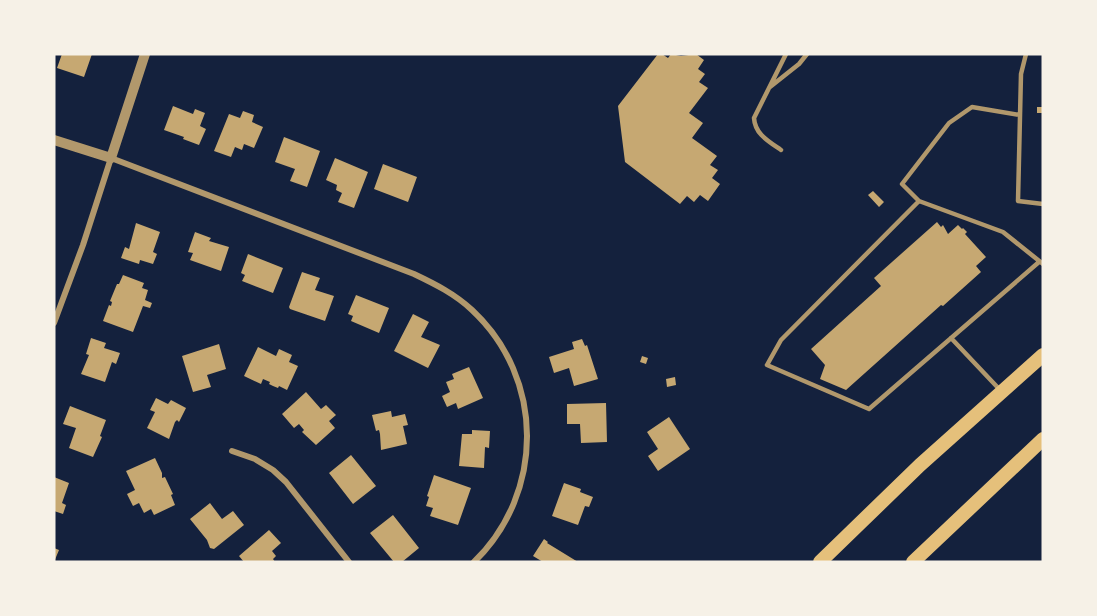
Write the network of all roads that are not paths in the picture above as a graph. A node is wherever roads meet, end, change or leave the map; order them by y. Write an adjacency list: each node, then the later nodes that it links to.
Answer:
1 (144, 54): 9 (street)
2 (786, 54): 5 (lane)
3 (807, 54): 5 (lane)
4 (1026, 54): 6 (lane)
5 (768, 89): 8 (lane)
6 (1020, 115): 10 (lane); 11 (lane)
7 (54, 140): 9 (street)
8 (781, 150)
9 (111, 158): 13 (street); 20 (street)
10 (919, 201): 12 (lane); 14 (lane)
11 (1043, 204)
12 (1041, 263): 14 (lane)
13 (54, 322)
14 (951, 338): 16 (lane)
15 (1043, 355): 16 (highway)
16 (1001, 391): 21 (highway)
17 (1043, 440): 22 (highway)
18 (232, 451): 19 (street)
19 (349, 562)
20 (474, 562)
21 (820, 562)
22 (913, 562)

